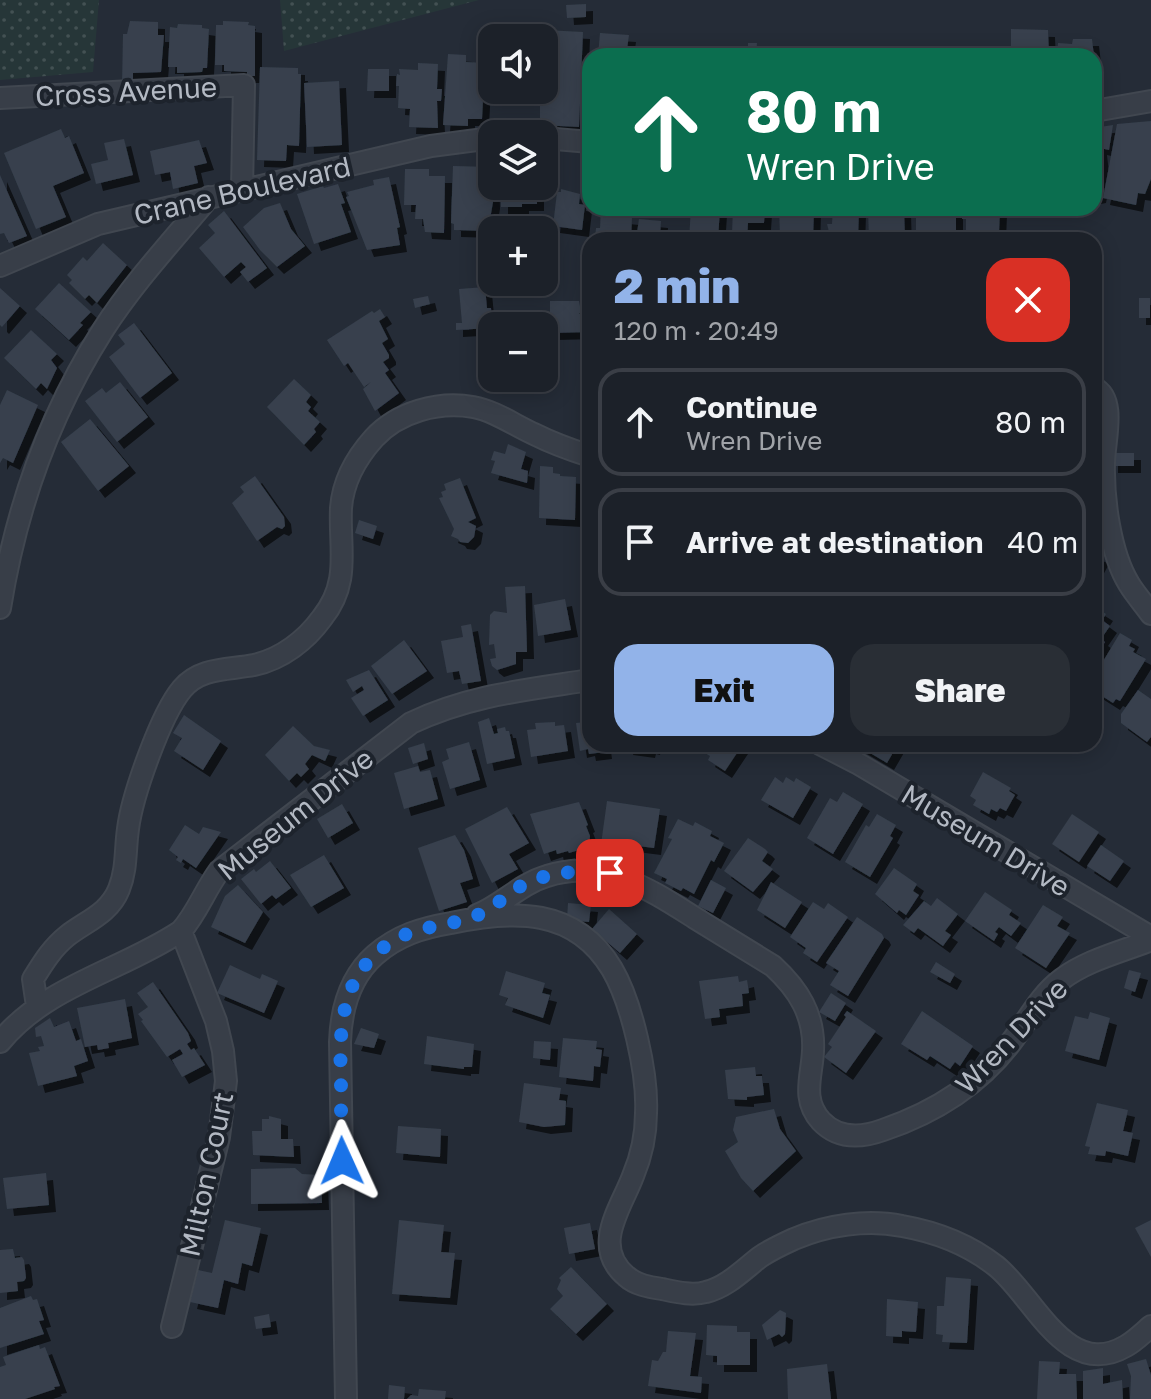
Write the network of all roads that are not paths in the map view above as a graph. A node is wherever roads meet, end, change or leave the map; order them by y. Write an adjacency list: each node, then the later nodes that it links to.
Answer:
1 (0, 98): 7 (street, Cross Avenue)
2 (1151, 101): 3 (street)
3 (1102, 110)
4 (558, 139): 6 (street)
5 (478, 140): 7 (street, Crane Boulevard)
6 (582, 141)
7 (242, 190): 8 (street, Crane Boulevard)
8 (209, 197): 9 (street, Crane Boulevard); 12 (street)
9 (0, 266)
10 (1102, 395): 13 (street)
11 (582, 453): 19 (street)
12 (0, 608)
13 (1151, 614)
14 (582, 681): 17 (street, Museum Drive)
15 (836, 752): 18 (street, Museum Drive)
16 (462, 920): 18 (street, Wren Drive); 21 (street); 23 (street)
17 (181, 931): 19 (street); 22 (street, Milton Court)
18 (1151, 939)
19 (37, 1006): 20 (street)
20 (0, 1042)
21 (1151, 1326)
22 (172, 1327)
23 (346, 1399)

